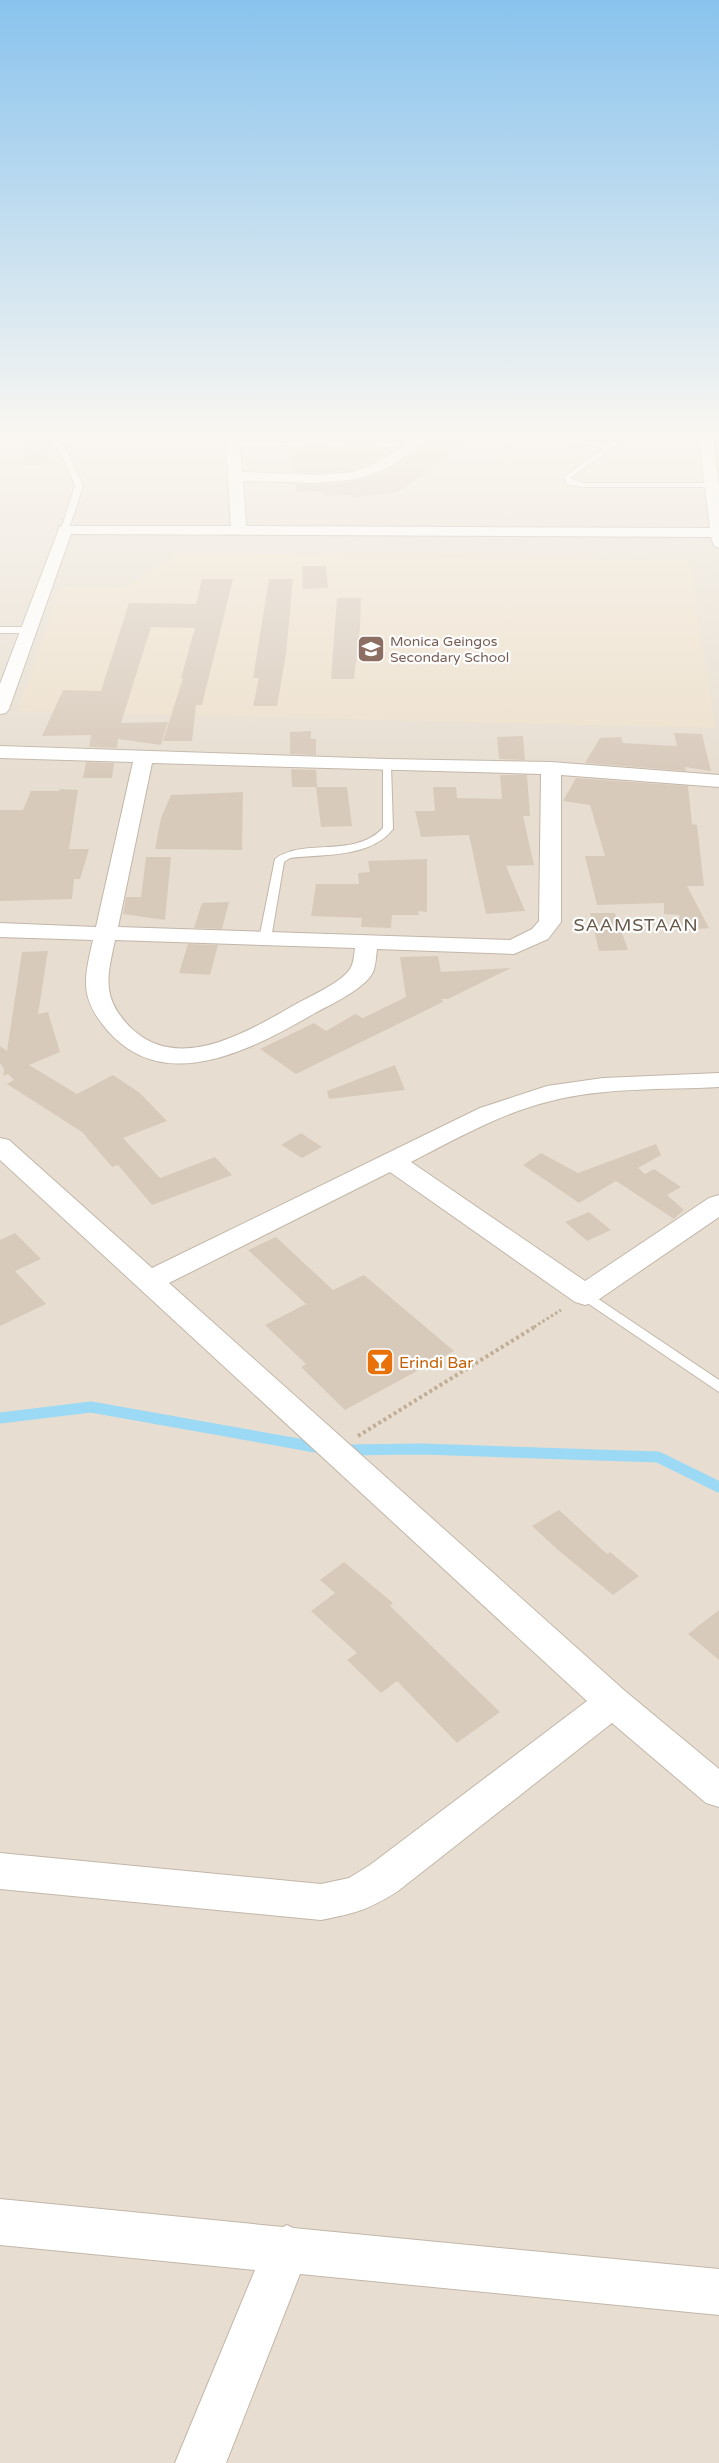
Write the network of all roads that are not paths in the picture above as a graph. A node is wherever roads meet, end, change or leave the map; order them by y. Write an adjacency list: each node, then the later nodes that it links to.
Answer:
1 (59, 546): 3 (street)
2 (0, 630): 3 (lane)
3 (28, 630): 4 (street)
4 (0, 708)
5 (0, 752): 6 (street)
6 (143, 758): 7 (street); 11 (street)
7 (386, 766): 8 (street); 12 (lane)
8 (551, 768): 9 (street); 13 (street)
9 (719, 781)
10 (0, 930): 11 (street)
11 (105, 934): 12 (street); 13 (street)
12 (265, 939): 13 (street)
13 (367, 943)
14 (719, 1080): 16 (street)
15 (0, 1146): 18 (street)
16 (393, 1162): 18 (street); 19 (street)
17 (719, 1204): 19 (street)
18 (148, 1282): 21 (street)
19 (586, 1295): 20 (lane)
20 (719, 1388)
21 (612, 1702): 22 (street); 23 (street)
22 (719, 1791)
23 (0, 1871)
24 (0, 2222): 25 (street)
25 (287, 2248): 26 (street); 27 (street)
26 (719, 2292)
27 (200, 2463)

